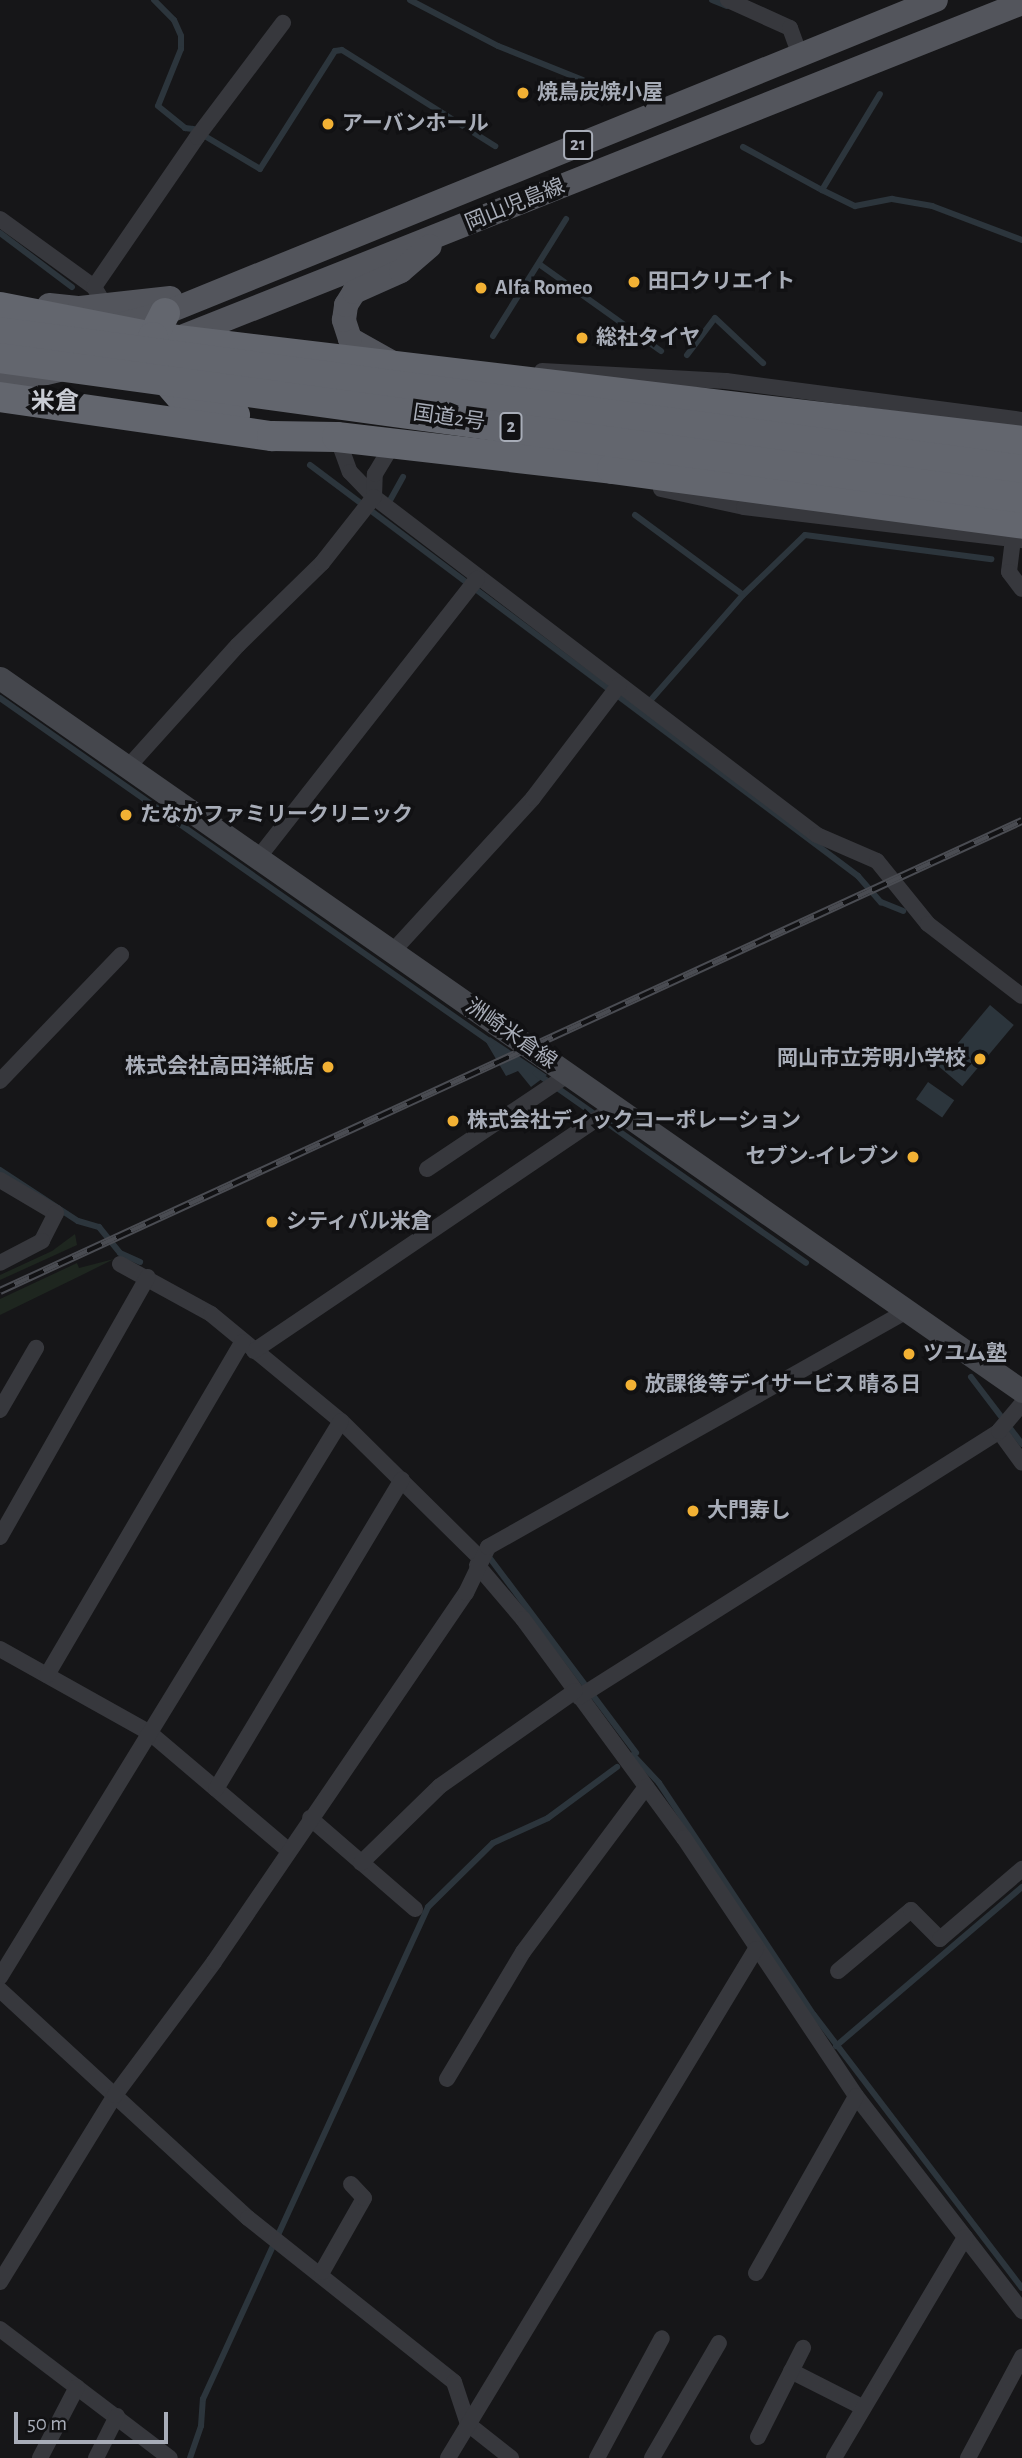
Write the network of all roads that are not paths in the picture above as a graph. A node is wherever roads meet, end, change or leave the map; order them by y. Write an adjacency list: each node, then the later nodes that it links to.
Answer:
1 (729, 0): 5 (street)
2 (936, 0): 5 (main road, 岡山児島線 / 21)
3 (1022, 3): 7 (main road, 岡山児島線 / 21)
4 (283, 23): 11 (street)
5 (800, 55): 8 (main road, 岡山児島線 / 21)
6 (0, 219): 11 (street)
7 (443, 233): 12 (main road, 岡山児島線 / 21); 13 (main road)
8 (219, 290): 11 (main road); 12 (main road, 岡山児島線 / 21)
9 (0, 300): 11 (main road)
10 (0, 307): 11 (highway)
11 (100, 307): 12 (highway); 14 (main road)
12 (161, 334): 13 (highway); 14 (main road, 岡山児島線 / 21); 17 (highway)
13 (402, 366): 15 (highway)
14 (1, 370): 17 (highway); 21 (highway, 国道2号 / 2, bridge); 22 (highway, 国道2号 / 2, bridge)
15 (456, 370): 16 (street); 18 (highway)
16 (1022, 420)
17 (337, 437): 19 (highway); 23 (street)
18 (1022, 441)
19 (401, 445): 20 (highway); 23 (street)
20 (612, 469): 24 (highway); 24 (street)
21 (1022, 470)
22 (1022, 498)
23 (376, 505): 25 (street); 29 (street)
24 (1019, 535): 26 (street)
25 (473, 586): 28 (street); 30 (street)
26 (1022, 589)
27 (0, 678): 29 (main road, 洲崎米倉線)
28 (615, 691): 31 (street); 33 (street)
29 (128, 767): 30 (main road, 洲崎米倉線)
30 (258, 858): 31 (main road, 洲崎米倉線)
31 (393, 951): 34 (main road, 洲崎米倉線)
32 (121, 955): 35 (street)
33 (1022, 996)
34 (559, 1080): 36 (main road, 洲崎米倉線); 37 (street)
35 (0, 1081)
36 (605, 1114): 42 (main road, 洲崎米倉線); 43 (street)
37 (427, 1169)
38 (0, 1180): 39 (street)
39 (0, 1263)
40 (120, 1264): 41 (street)
41 (148, 1277): 43 (street); 52 (street)
42 (904, 1313): 45 (main road, 洲崎米倉線); 53 (street)
43 (248, 1347): 48 (street); 55 (street)
44 (36, 1348): 47 (street)
45 (1022, 1391)
46 (1022, 1404): 49 (street)
47 (0, 1409)
48 (341, 1421): 51 (street); 57 (street)
49 (1004, 1425): 50 (street); 56 (street)
50 (1022, 1463)
51 (402, 1480): 53 (street); 59 (street)
52 (0, 1537)
53 (479, 1562): 56 (street); 60 (street)
54 (0, 1649): 55 (street)
55 (47, 1675): 57 (street)
56 (583, 1693): 58 (street); 62 (street)
57 (150, 1733): 59 (street); 67 (street)
58 (646, 1787): 65 (street); 69 (street)
59 (216, 1789): 61 (street)
60 (310, 1818): 61 (street); 62 (street)
61 (288, 1850): 70 (street)
62 (361, 1863): 64 (street)
63 (1022, 1869): 66 (street)
64 (415, 1909)
65 (756, 1949): 71 (street); 87 (street)
66 (838, 1971)
67 (0, 1977)
68 (0, 1990): 70 (street)
69 (447, 2079)
70 (115, 2095): 74 (street); 76 (street)
71 (856, 2096): 73 (street); 75 (street)
72 (351, 2184): 74 (street)
73 (965, 2237): 77 (street); 85 (street)
74 (322, 2272): 87 (street)
75 (756, 2273)
76 (0, 2282)
77 (1022, 2311)
78 (0, 2329): 84 (street)
79 (662, 2338): 94 (street)
80 (719, 2343): 95 (street)
81 (803, 2348): 83 (street)
82 (1022, 2357): 97 (street)
83 (791, 2371): 85 (street); 88 (street)
84 (77, 2387): 86 (street); 89 (street)
85 (862, 2407): 96 (street)
86 (117, 2416): 90 (street); 91 (street)
87 (468, 2424): 92 (street); 93 (street)
88 (758, 2437)
89 (40, 2458)
90 (96, 2458)
91 (170, 2458)
92 (448, 2458)
93 (511, 2458)
94 (597, 2458)
95 (652, 2458)
96 (834, 2458)
97 (968, 2458)

